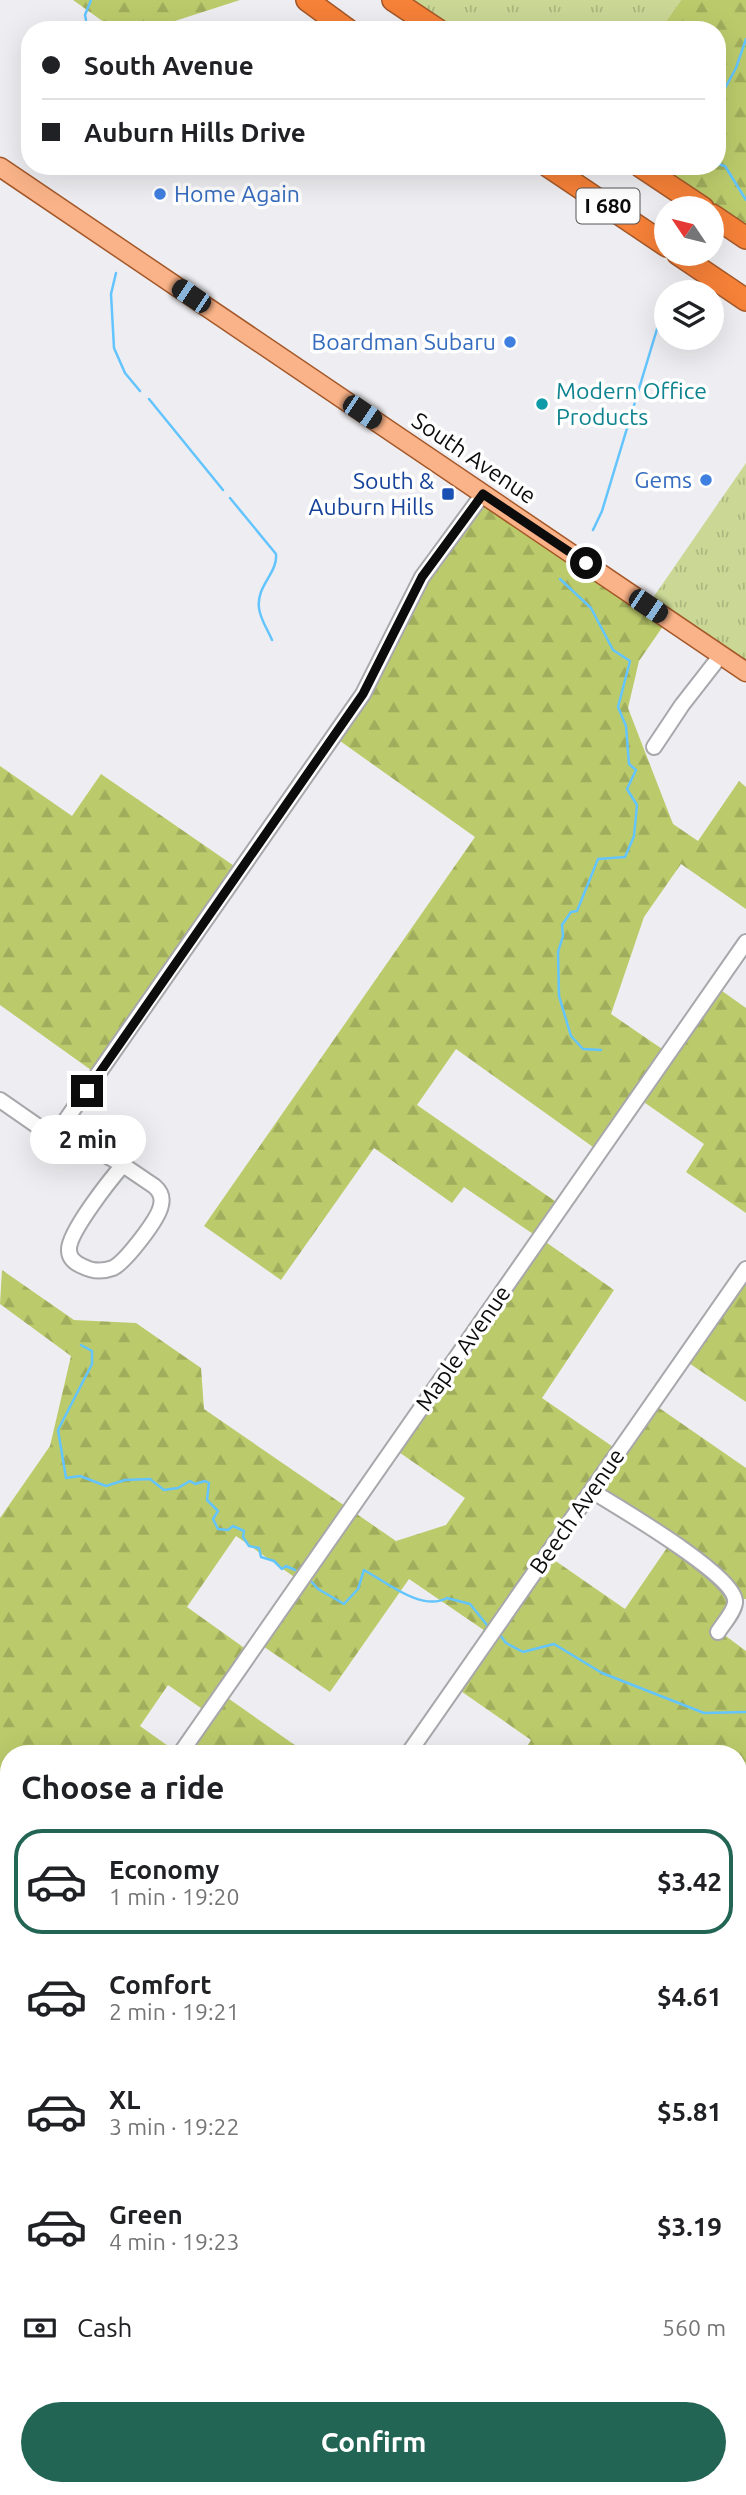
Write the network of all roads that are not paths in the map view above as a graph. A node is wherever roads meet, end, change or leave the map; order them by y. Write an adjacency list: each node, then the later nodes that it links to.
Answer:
1 (306, 0): 3 (highway)
2 (393, 0): 4 (highway)
3 (335, 21)
4 (424, 21)
5 (0, 167): 14 (main road, South Avenue)
6 (561, 175): 10 (highway, I 680)
7 (653, 175): 8 (highway, I 680)
8 (684, 196)
9 (724, 223): 11 (highway)
10 (654, 237)
11 (746, 238)
12 (696, 266): 13 (highway)
13 (746, 300)
14 (483, 494): 15 (main road, South Avenue); 20 (street)
15 (722, 655): 16 (main road, South Avenue); 17 (street)
16 (746, 672)
17 (654, 747)
18 (746, 942): 25 (street, Maple Avenue)
19 (0, 1100): 20 (street)
20 (54, 1137): 21 (street)
21 (123, 1165): 21 (street)
22 (746, 1269): 23 (street, Beech Avenue)
23 (592, 1490): 24 (street); 26 (street, Beech Avenue)
24 (718, 1632)
25 (186, 1745)
26 (414, 1745)

